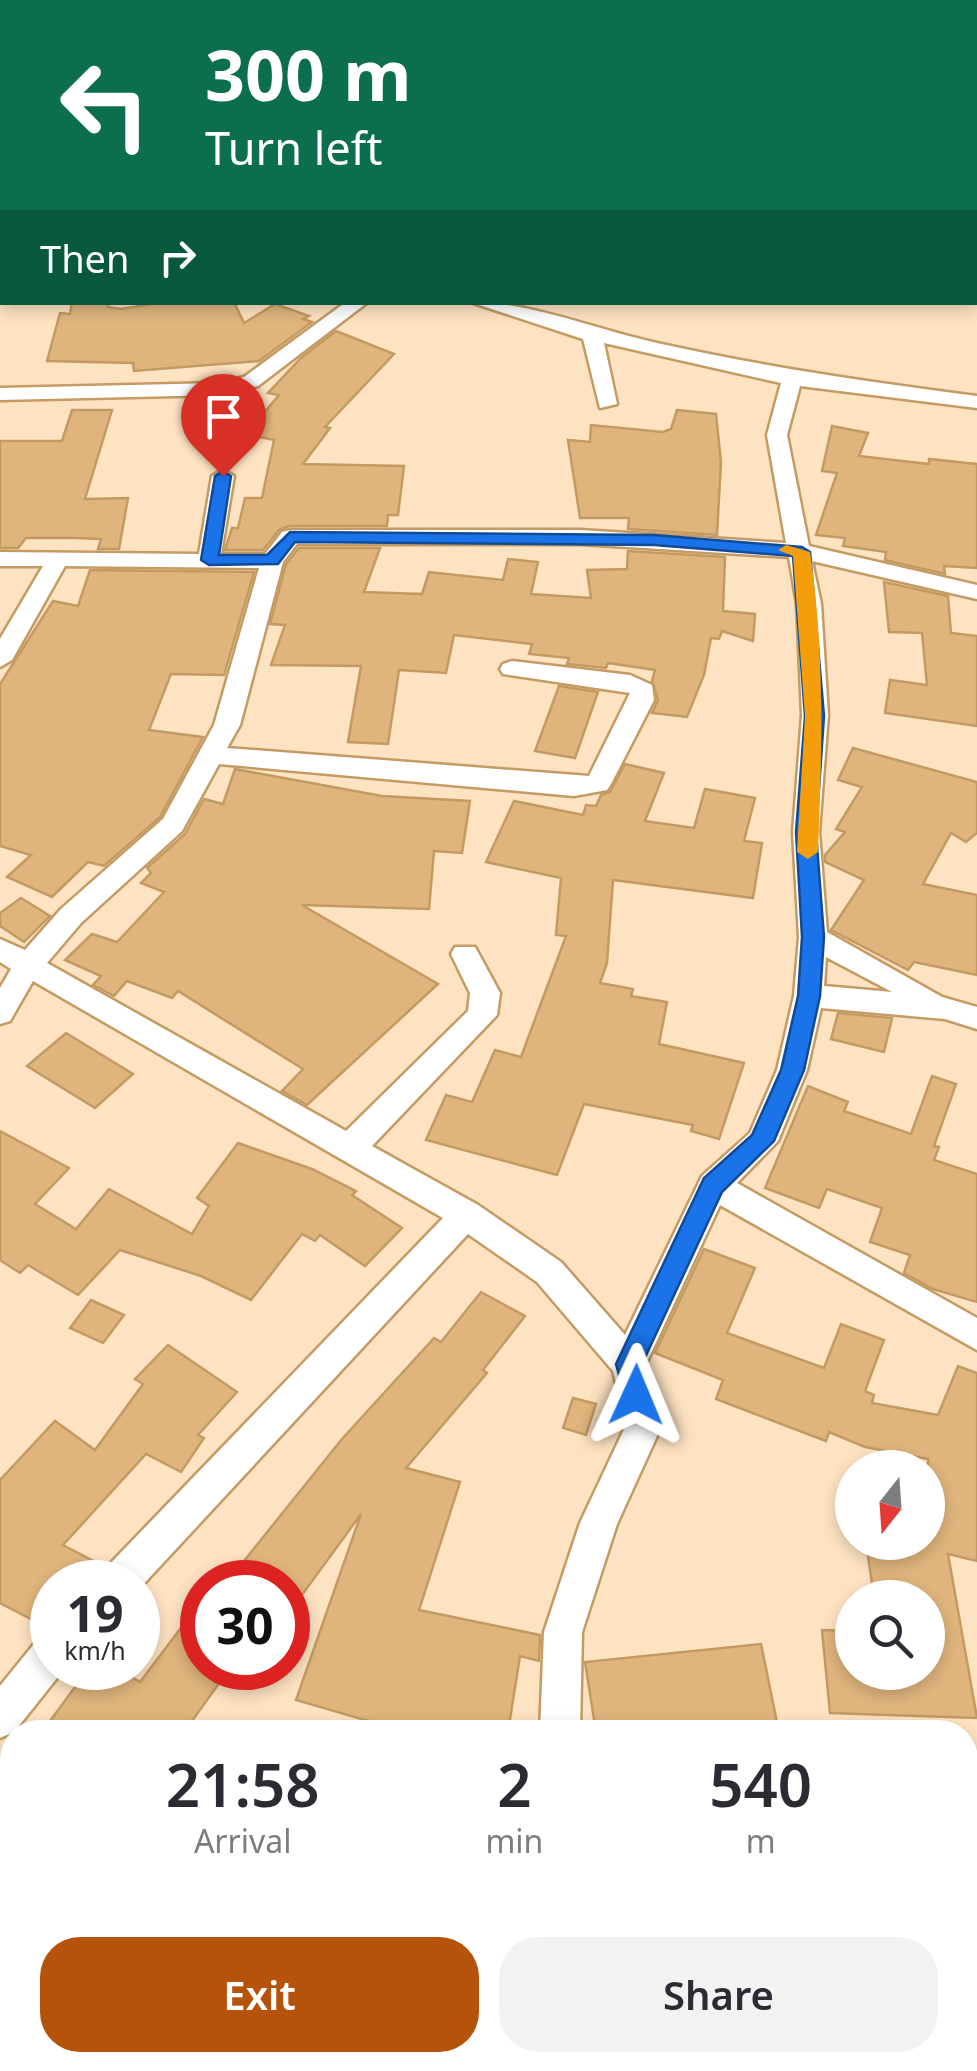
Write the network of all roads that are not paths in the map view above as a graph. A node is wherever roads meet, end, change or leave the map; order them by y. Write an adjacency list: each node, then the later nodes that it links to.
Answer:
1 (355, 305): 5 (street)
2 (488, 305): 3 (street)
3 (592, 336): 4 (street); 7 (street)
4 (792, 379): 6 (street); 9 (street)
5 (0, 394)
6 (977, 402)
7 (608, 404)
8 (223, 476): 11 (street)
9 (802, 552): 12 (street); 14 (street); 18 (street)
10 (0, 559): 13 (street)
11 (209, 560): 12 (street); 13 (street)
12 (272, 560): 17 (street)
13 (57, 561): 15 (street)
14 (977, 592)
15 (0, 660)
16 (512, 669): 17 (street)
17 (212, 755): 20 (street)
18 (813, 937): 21 (street); 22 (street)
19 (465, 954): 25 (street)
20 (14, 958): 23 (street); 25 (street)
21 (809, 996): 22 (street); 26 (street)
22 (945, 1008): 24 (street)
23 (0, 1012)
24 (977, 1018)
25 (350, 1148): 27 (street)
26 (713, 1185): 28 (street); 29 (street)
27 (466, 1215): 29 (street); 30 (street)
28 (977, 1335)
29 (629, 1364): 33 (street)
30 (140, 1560)
31 (30, 1680): 32 (street)
32 (0, 1718)
33 (560, 1720)

